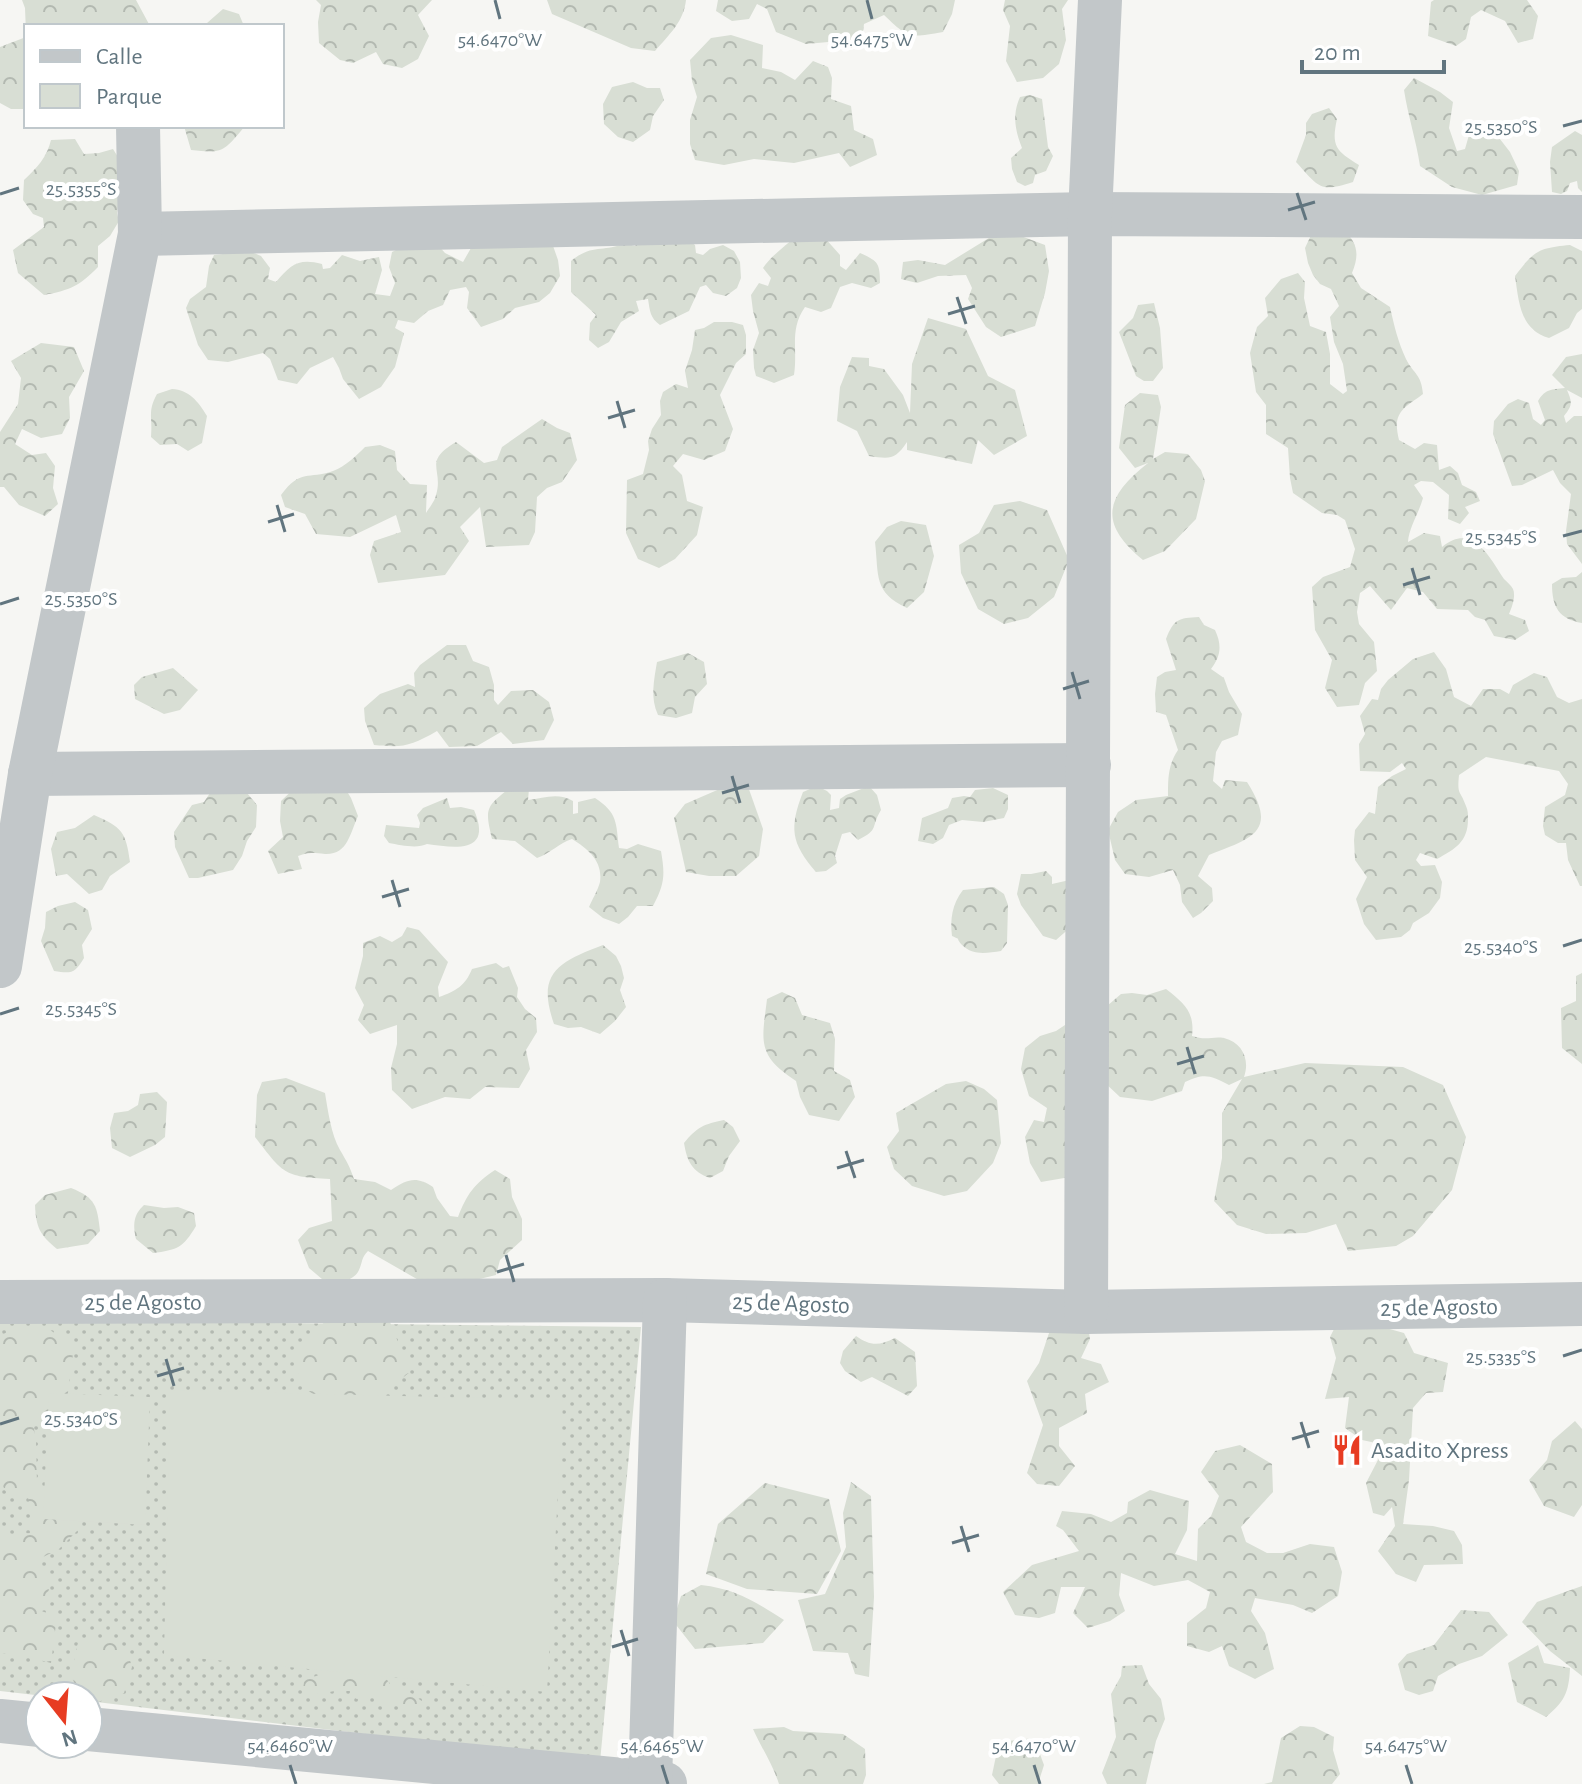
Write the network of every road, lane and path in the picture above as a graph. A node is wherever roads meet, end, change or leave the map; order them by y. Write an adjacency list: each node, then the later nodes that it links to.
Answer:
1 (1100, 0): 3 (street)
2 (138, 128): 5 (street)
3 (1090, 214): 4 (street); 5 (street); 6 (street)
4 (1582, 217)
5 (140, 234): 7 (street)
6 (1089, 765): 7 (street); 12 (street)
7 (30, 774): 8 (street)
8 (0, 966)
9 (665, 1300): 10 (street, 25 de Agosto); 12 (street, 25 de Agosto); 16 (street)
10 (0, 1302)
11 (1582, 1304): 12 (street, 25 de Agosto)
12 (1086, 1312)
13 (0, 1721): 14 (street)
14 (24, 1723)
15 (104, 1731): 16 (street)
16 (658, 1783)

